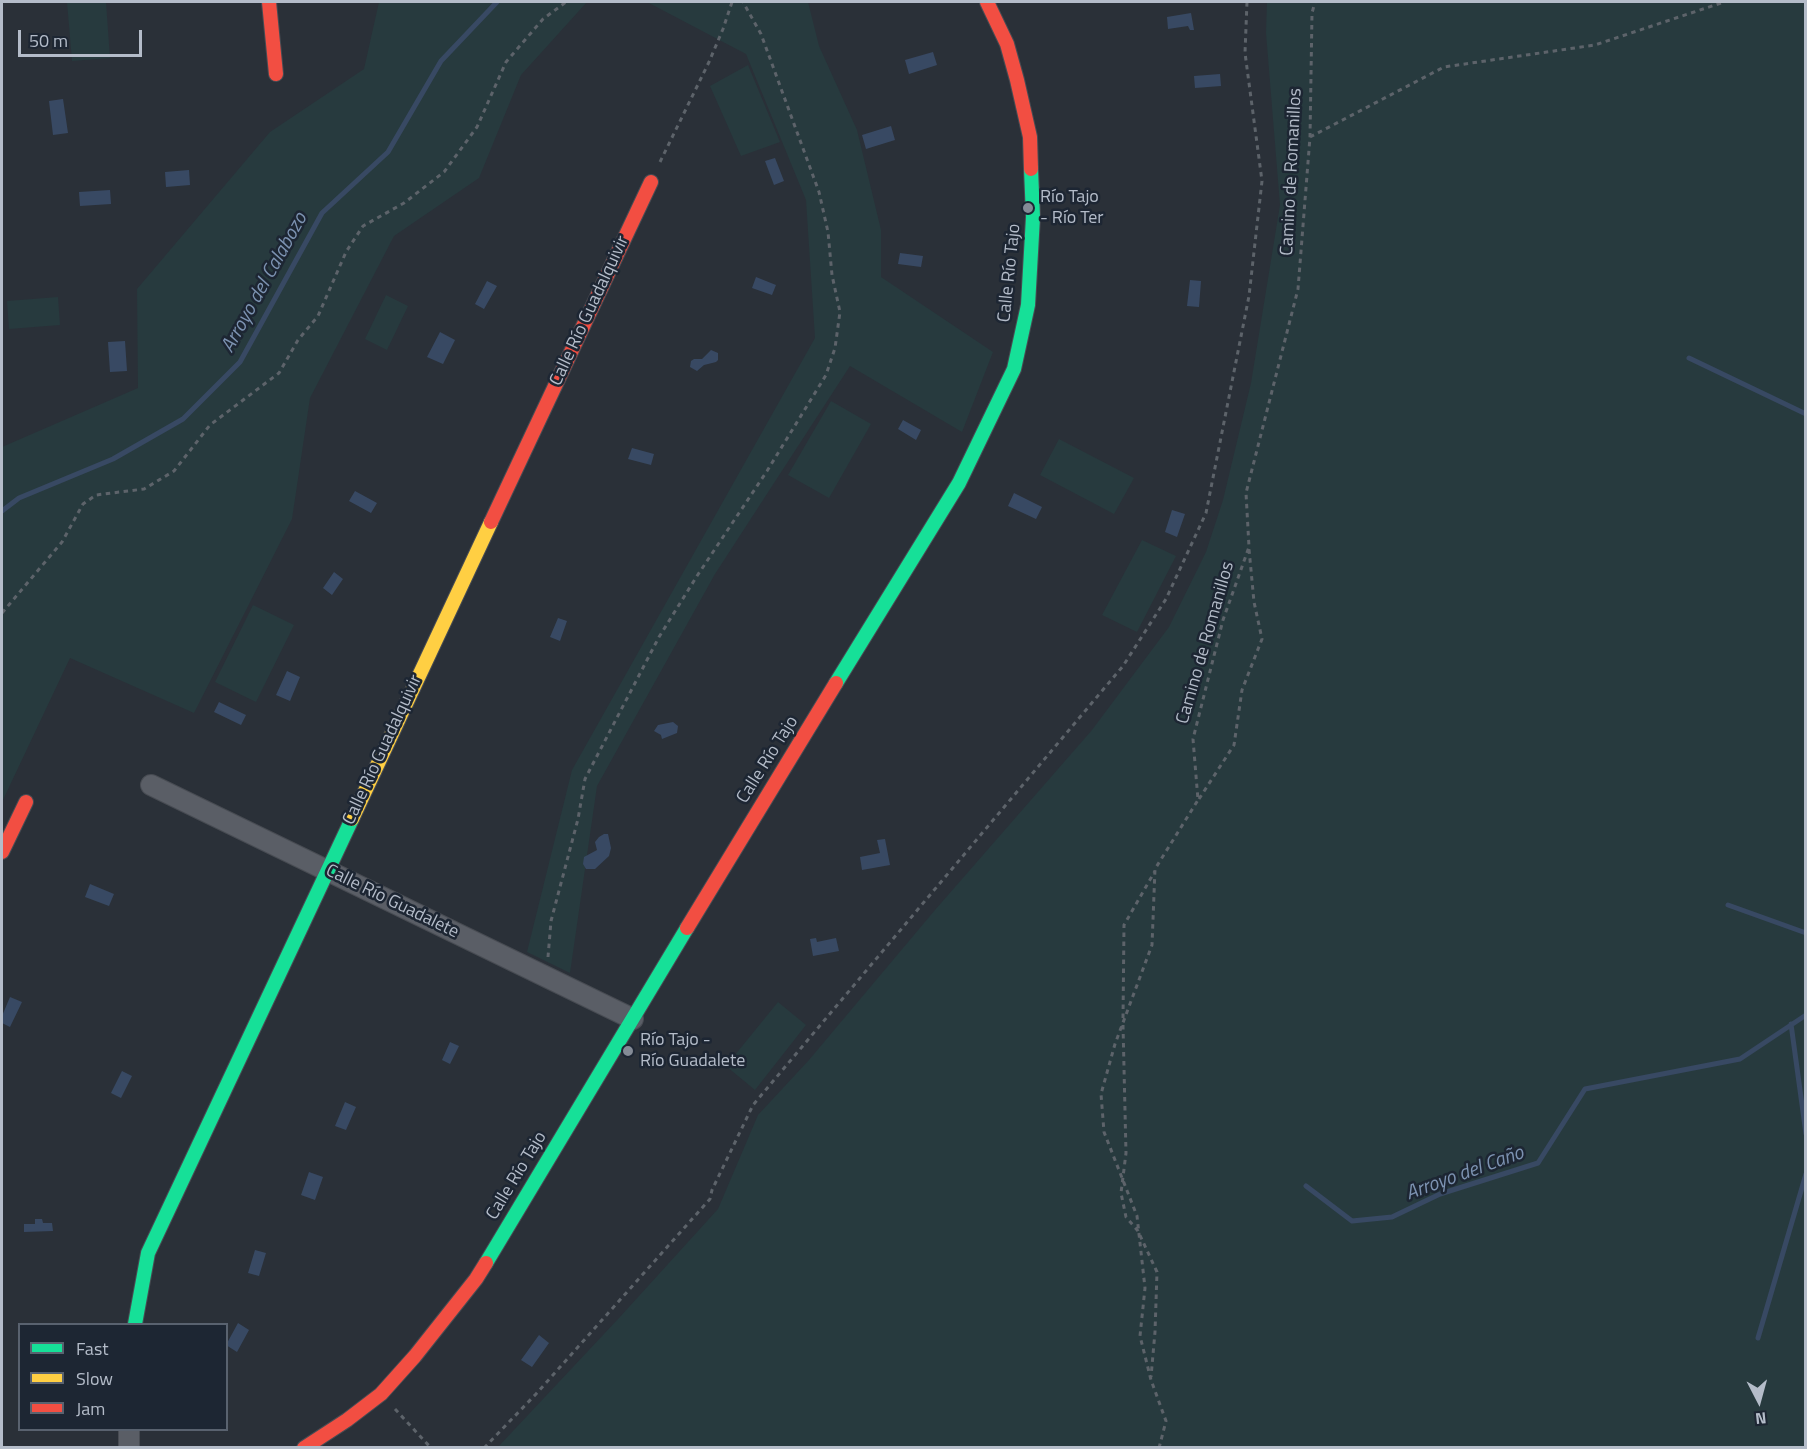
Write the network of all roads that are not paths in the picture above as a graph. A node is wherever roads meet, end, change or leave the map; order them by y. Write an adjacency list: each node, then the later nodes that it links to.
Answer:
1 (269, 2): 3 (street)
2 (987, 2): 9 (street, Calle Río Tajo)
3 (276, 74)
4 (651, 182): 8 (street, Calle Río Guadalquivir)
5 (151, 785): 8 (street, Calle Río Guadalete)
6 (26, 802): 7 (street)
7 (2, 852)
8 (327, 870): 9 (street, Calle Río Guadalete); 10 (street, Calle Río Guadalquivir)
9 (633, 1019): 13 (street, Calle Río Tajo)
10 (135, 1323)
11 (129, 1431): 12 (street)
12 (129, 1448)
13 (304, 1448)

